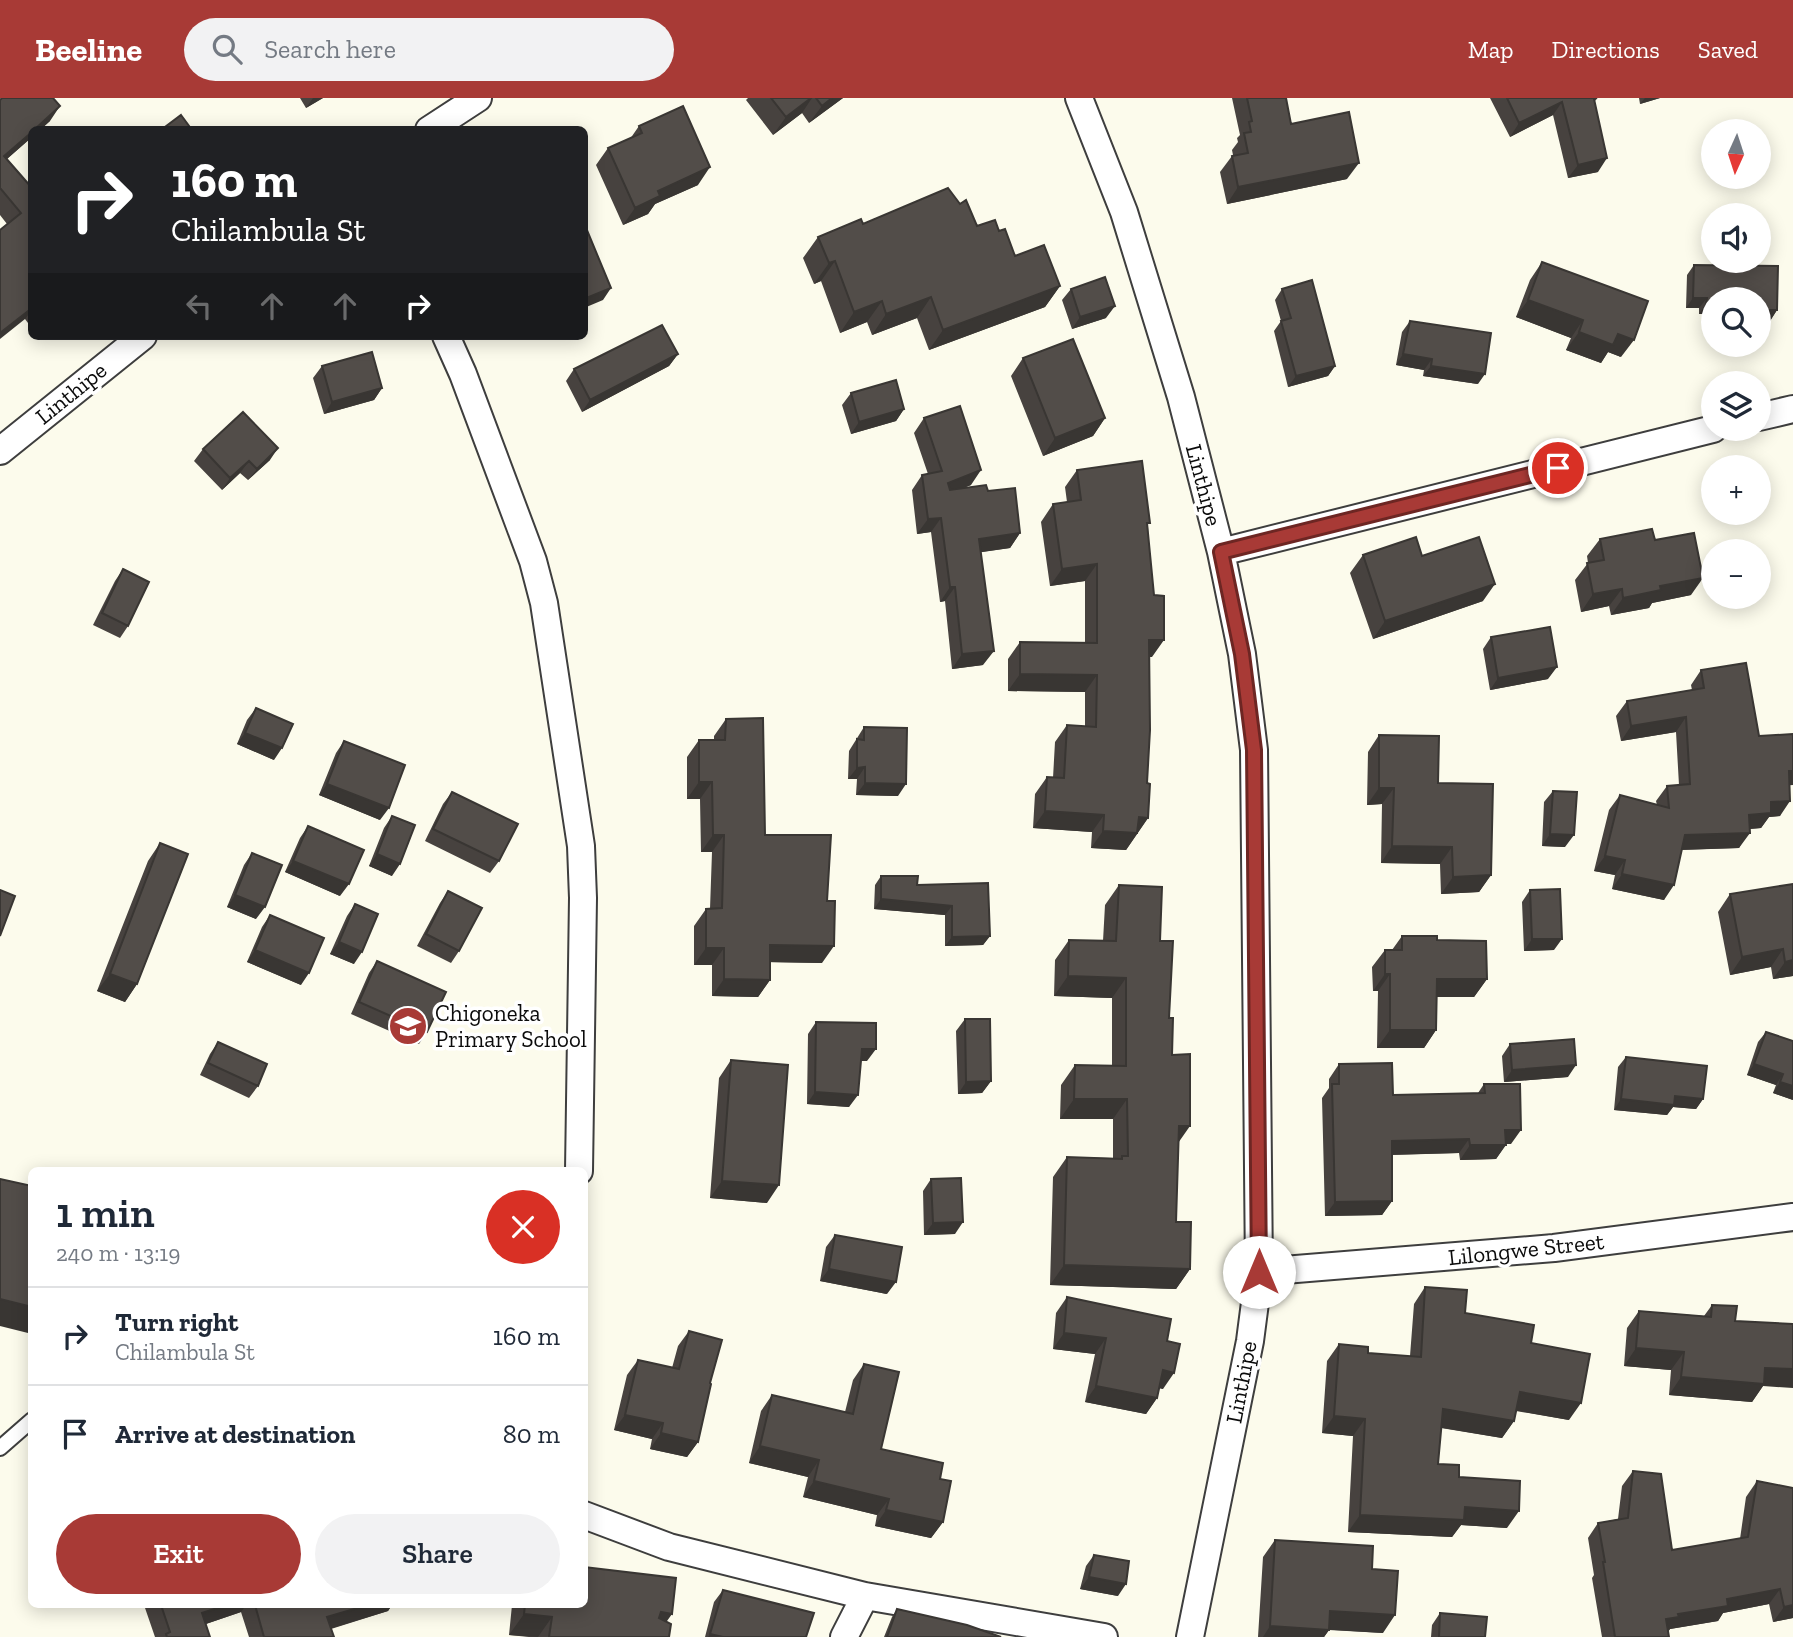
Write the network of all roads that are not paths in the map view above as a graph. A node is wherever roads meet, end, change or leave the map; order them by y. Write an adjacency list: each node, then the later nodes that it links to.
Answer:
1 (478, 98): 3 (street)
2 (1079, 98): 10 (street, Linthipe)
3 (435, 126)
4 (138, 340): 9 (street, Linthipe)
5 (448, 340): 11 (street)
6 (1793, 409): 7 (street)
7 (1771, 414)
8 (1701, 432): 10 (street)
9 (0, 451)
10 (1221, 552): 13 (street, Linthipe)
11 (579, 1167)
12 (1793, 1217): 13 (street, Lilongwe Street)
13 (1259, 1272): 20 (street, Linthipe)
14 (28, 1424): 15 (lane)
15 (0, 1448)
16 (588, 1517): 17 (street)
17 (864, 1596): 18 (street); 19 (street)
18 (844, 1637)
19 (1104, 1637)
20 (1189, 1637)

